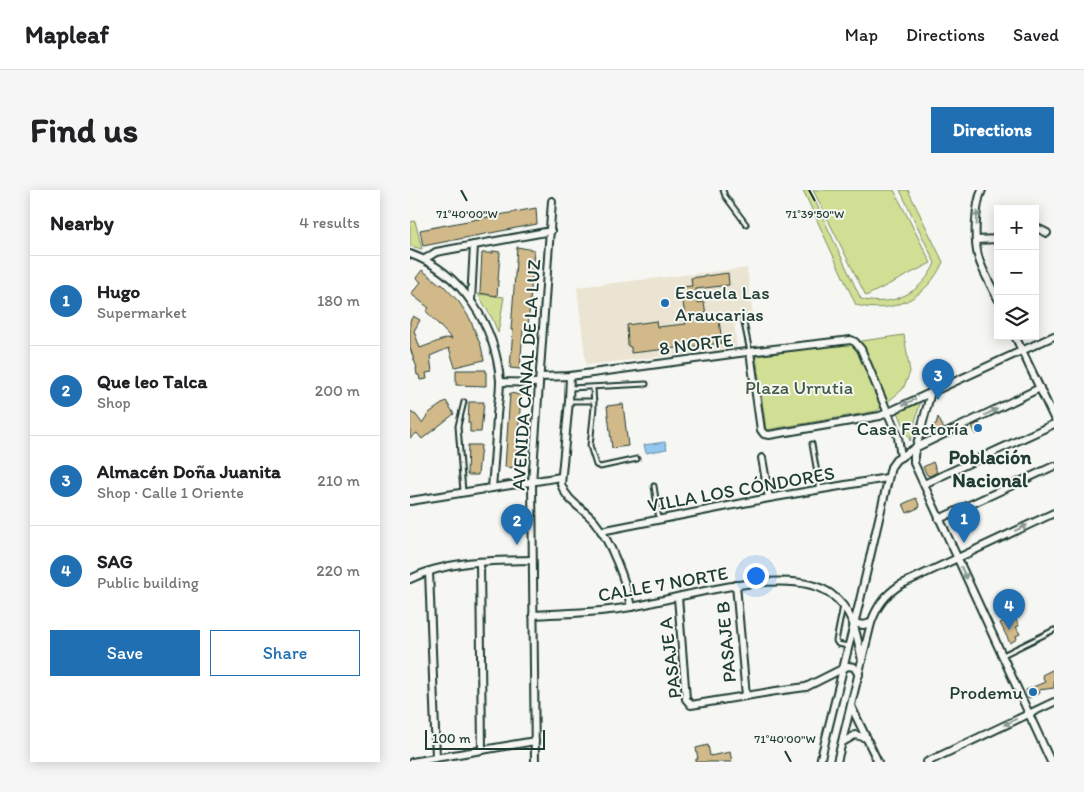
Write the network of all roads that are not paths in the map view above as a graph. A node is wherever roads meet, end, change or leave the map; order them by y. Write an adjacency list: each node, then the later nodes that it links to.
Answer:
1 (723, 190): 4 (lane)
2 (982, 190): 9 (street, one-way to 2)
3 (552, 201): 6 (street, AVENIDA CANAL DE LA LUZ)
4 (746, 224)
5 (1039, 229): 7 (street)
6 (551, 230): 10 (street); 21 (street, AVENIDA CANAL DE LA LUZ)
7 (1047, 233)
8 (994, 239): 9 (street)
9 (976, 240): 13 (street)
10 (474, 246): 12 (street); 14 (street)
11 (410, 254): 12 (street)
12 (425, 260): 14 (street)
13 (996, 295)
14 (471, 301): 22 (street)
15 (743, 318): 19 (lane)
16 (1054, 336): 18 (street, 8 NORTE)
17 (1017, 340): 18 (street)
18 (1022, 351): 26 (street); 27 (street, 8 NORTE)
19 (750, 352): 20 (street, 8 NORTE); 31 (street); 31 (street, 8 NORTE)
20 (570, 376): 21 (street, 8 NORTE); 24 (street)
21 (539, 380): 22 (street, 8 NORTE); 42 (street, AVENIDA CANAL DE LA LUZ)
22 (500, 382): 45 (street)
23 (646, 384): 25 (lane)
24 (570, 388): 25 (lane); 28 (street)
25 (593, 388): 29 (lane)
26 (1040, 388): 32 (street); 35 (street, one-way to 26)
27 (931, 392): 31 (street, 8 NORTE, one-way to 31); 35 (street)
28 (569, 401): 29 (lane); 40 (street)
29 (594, 401): 38 (lane)
30 (464, 402): 47 (lane)
31 (887, 413): 36 (street)
32 (1054, 418)
33 (1054, 424): 43 (street)
34 (812, 444): 46 (lane)
35 (915, 448): 36 (street); 43 (street)
36 (901, 457): 41 (street)
37 (762, 458): 48 (street)
38 (637, 460)
39 (1054, 466): 52 (street)
40 (561, 477): 42 (street); 53 (street)
41 (887, 478): 46 (street, VILLA LOS CÓNDORES); 64 (street)
42 (532, 483): 45 (street); 55 (street, AVENIDA CANAL DE LA LUZ)
43 (924, 484): 52 (street)
44 (654, 486): 51 (lane)
45 (492, 488): 47 (street)
46 (820, 490): 48 (street, VILLA LOS CÓNDORES)
47 (463, 492): 49 (street)
48 (769, 498): 51 (street, VILLA LOS CÓNDORES)
49 (410, 501)
50 (1054, 513): 54 (street, one-way to 50)
51 (660, 519): 53 (street, VILLA LOS CÓNDORES)
52 (939, 519): 54 (street)
53 (601, 531): 62 (street)
54 (957, 558): 65 (street); 68 (street, one-way to 68)
55 (532, 560): 56 (street); 63 (street, AVENIDA CANAL DE LA LUZ)
56 (480, 562): 57 (street); 79 (street)
57 (429, 571): 58 (street); 80 (street)
58 (410, 579)
59 (736, 586): 60 (street, CALLE 7 NORTE); 61 (street, CALLE 7 NORTE); 72 (street, PASAJE B)
60 (678, 597): 62 (street, CALLE 7 NORTE); 72 (street, PASAJE A)
61 (843, 605): 64 (street, CALLE 7 NORTE); 67 (lane)
62 (631, 607): 63 (street, CALLE 7 NORTE)
63 (533, 615): 77 (street, AVENIDA CANAL DE LA LUZ)
64 (854, 623): 65 (street); 67 (street); 69 (street)
65 (871, 623): 69 (street)
66 (1054, 630): 68 (lane)
67 (848, 646): 70 (street)
68 (1002, 655): 75 (street)
69 (862, 661): 71 (street)
70 (842, 668): 71 (street); 72 (street); 83 (street)
71 (859, 675): 74 (street)
72 (746, 696)
73 (1054, 702): 75 (street)
74 (852, 706): 76 (street); 78 (street)
75 (1029, 713): 86 (street, one-way to 86); 87 (street)
76 (866, 738): 78 (street); 85 (street)
77 (535, 741): 79 (street); 82 (street, AVENIDA CANAL DE LA LUZ)
78 (843, 742): 84 (street)
79 (482, 749): 80 (street)
80 (436, 757): 81 (street)
81 (412, 762)
82 (535, 762)
83 (820, 762)
84 (837, 762)
85 (878, 762)
86 (927, 762)
87 (1051, 762)

